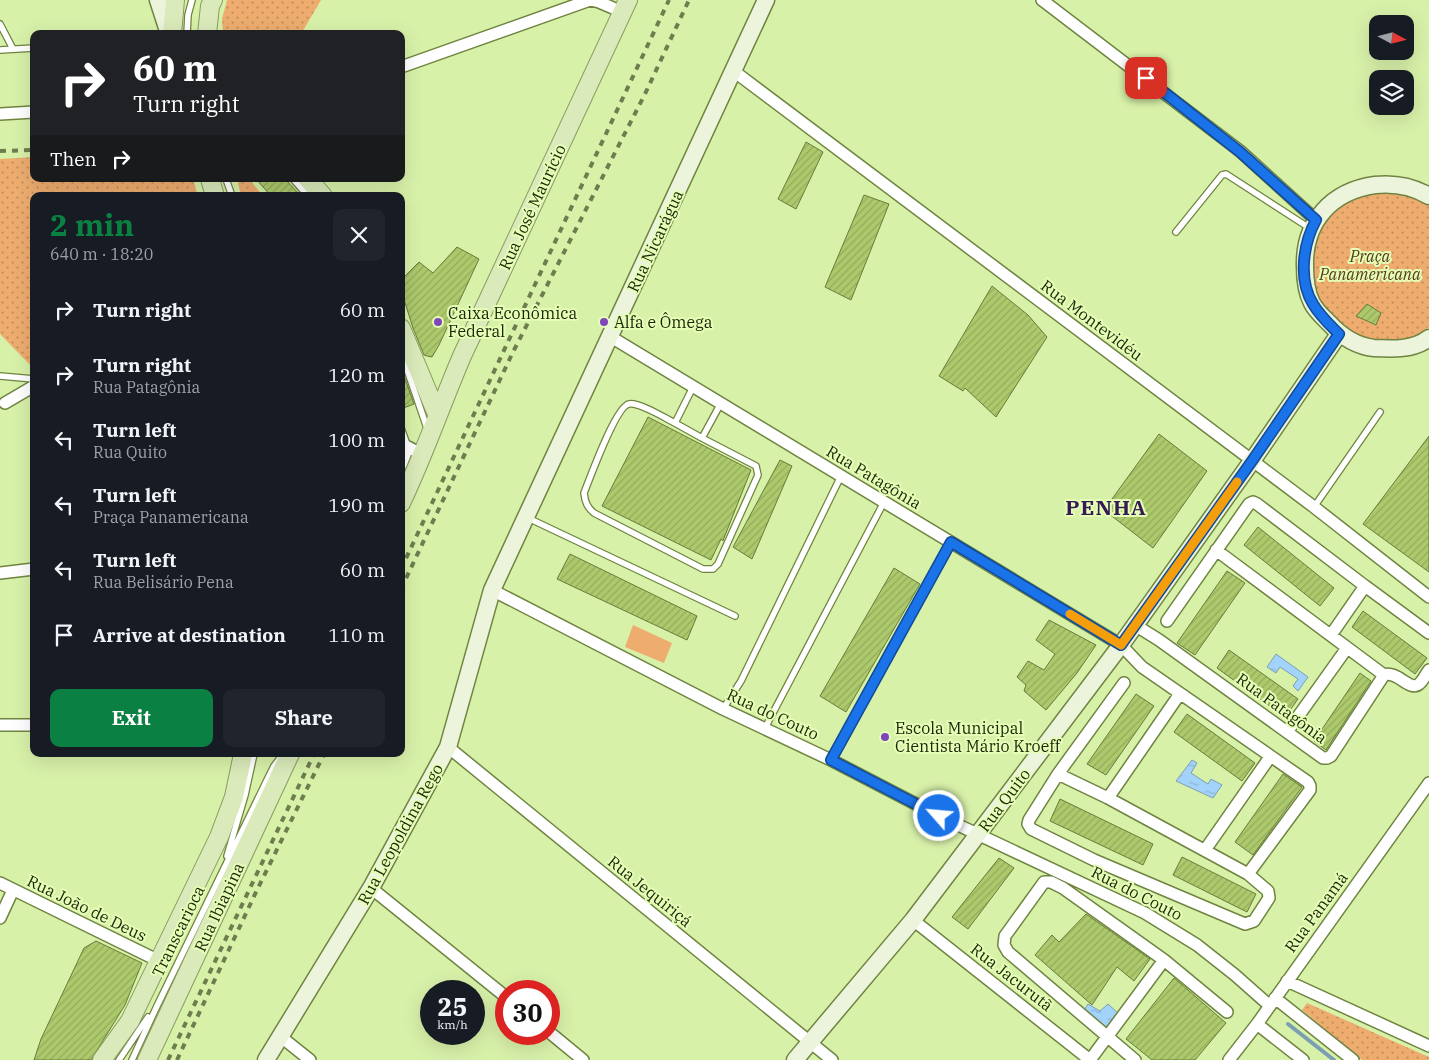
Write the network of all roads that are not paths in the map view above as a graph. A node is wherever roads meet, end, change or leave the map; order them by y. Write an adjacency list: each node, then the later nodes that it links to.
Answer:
1 (158, 0): 10 (street)
2 (175, 0): 11 (main road)
3 (192, 0): 12 (lane)
4 (213, 0): 13 (main road)
5 (591, 0): 8 (street); 17 (street)
6 (766, 0): 18 (street, Rua Nicarágua)
7 (1042, 0): 26 (street)
8 (621, 4): 40 (main road, Rua José Maurício)
9 (0, 24): 15 (lane)
10 (169, 30)
11 (171, 30)
12 (187, 30)
13 (207, 30)
14 (30, 48): 15 (lane)
15 (13, 49): 16 (lane)
16 (0, 50)
17 (405, 66)
18 (732, 72): 29 (street, Rua Nicarágua); 47 (street, Rua Montevidéu)
19 (30, 112): 20 (street)
20 (0, 114)
21 (296, 182): 23 (lane)
22 (311, 182): 24 (main road)
23 (305, 192)
24 (319, 192)
25 (1429, 196): 26 (street)
26 (1313, 225): 27 (lane); 28 (street)
27 (1176, 232)
28 (1339, 334): 31 (street); 47 (street, Rua Quito)
29 (610, 337): 35 (street, Rua Patagônia); 52 (street, Rua Nicarágua)
30 (405, 338): 40 (main road)
31 (1429, 338)
32 (405, 363): 43 (lane)
33 (0, 376): 34 (lane)
34 (30, 379)
35 (694, 387): 38 (street, Rua Patagônia); 41 (lane)
36 (30, 388): 37 (street)
37 (5, 403)
38 (721, 403): 44 (lane); 48 (street, Rua Patagônia)
39 (1380, 412): 51 (lane)
40 (437, 414): 43 (main road)
41 (675, 423): 44 (lane); 44 (lane)
42 (405, 434): 45 (lane)
43 (430, 435): 45 (main road)
44 (702, 438)
45 (416, 451): 46 (street); 49 (main road)
46 (405, 461)
47 (1252, 461): 51 (street, Rua Montevidéu); 62 (street, Rua Quito)
48 (841, 476): 50 (street, Rua Patagônia); 71 (lane)
49 (405, 489)
50 (884, 502): 53 (street, Rua Patagônia); 74 (lane)
51 (1314, 507): 59 (street, Rua Montevidéu)
52 (526, 518): 58 (street, Rua Nicarágua); 60 (lane)
53 (951, 542): 65 (street, Rua Patagônia); 82 (lane)
54 (1216, 550): 57 (street); 61 (street); 64 (street)
55 (30, 569): 56 (street)
56 (0, 573)
57 (1365, 586): 63 (street); 64 (street)
58 (492, 590): 71 (street, Rua do Couto); 76 (street, Rua Leopoldina Rego)
59 (1429, 597)
60 (735, 616)
61 (1167, 621)
62 (1135, 625): 65 (street, Rua Quito); 75 (street, Rua Patagônia)
63 (1429, 633)
64 (1331, 635): 66 (street)
65 (1121, 645): 70 (street, Rua Patagônia); 86 (street, Rua Quito)
66 (1348, 648): 68 (street); 75 (street)
67 (1429, 670): 68 (street)
68 (1384, 675): 75 (street, Rua Patagônia)
69 (1124, 684): 83 (street)
70 (1179, 695): 81 (street, Rua Patagônia); 85 (street)
71 (724, 709): 74 (street, Rua do Couto)
72 (0, 725): 73 (street)
73 (30, 725)
74 (765, 728): 82 (street, Rua do Couto)
75 (1287, 732)
76 (448, 747): 91 (street, Rua Leopoldina Rego); 106 (street, Rua Jequiriçá)
77 (242, 757): 96 (main road, Rua Ibiapina)
78 (253, 757): 88 (lane, Transcarioca)
79 (282, 757): 88 (lane, Transcarioca)
80 (289, 757): 111 (main road, Rua Ibiapina)
81 (1270, 757): 87 (street); 89 (street, Rua Patagônia)
82 (831, 760): 86 (street, Rua do Couto)
83 (1058, 774): 85 (street); 89 (street)
84 (1429, 782): 97 (street, Rua Panamá)
85 (1108, 798): 87 (street)
86 (978, 835): 94 (street, Rua Quito); 99 (street, Rua do Couto)
87 (1205, 850): 89 (street)
88 (224, 868): 100 (lane, Transcarioca)
89 (1248, 874)
90 (0, 883): 92 (street, Rua João de Deus)
91 (371, 888): 98 (street); 103 (street, Rua Leopoldina Rego)
92 (13, 890): 93 (street); 96 (street, Rua João de Deus)
93 (0, 918)
94 (913, 920): 106 (street, Rua Quito); 117 (street, Rua Jacurutã)
95 (1164, 960): 101 (street); 104 (street); 104 (street)
96 (159, 961): 108 (main road, Rua Ibiapina)
97 (1287, 981): 99 (street, Rua Panamá); 107 (street)
98 (495, 988)
99 (1272, 1002): 102 (street, Rua Panamá); 121 (street, Rua do Couto)
100 (157, 1006): 109 (lane, Transcarioca); 110 (lane, Transcarioca)
101 (1227, 1012)
102 (1258, 1024): 119 (street, Rua Panamá); 120 (street)
103 (280, 1036): 112 (street, Rua Leopoldina Rego); 113 (street)
104 (1106, 1037): 117 (street); 118 (street)
105 (560, 1041): 114 (street)
106 (810, 1042): 115 (street, Rua Quito); 116 (street, Rua Jequiriçá)
107 (1429, 1046)
108 (102, 1060)
109 (119, 1060)
110 (132, 1060)
111 (147, 1060)
112 (266, 1060)
113 (310, 1060)
114 (583, 1060)
115 (795, 1060)
116 (832, 1060)
117 (1090, 1060)
118 (1135, 1060)
119 (1229, 1060)
120 (1302, 1060)
121 (1353, 1060)

